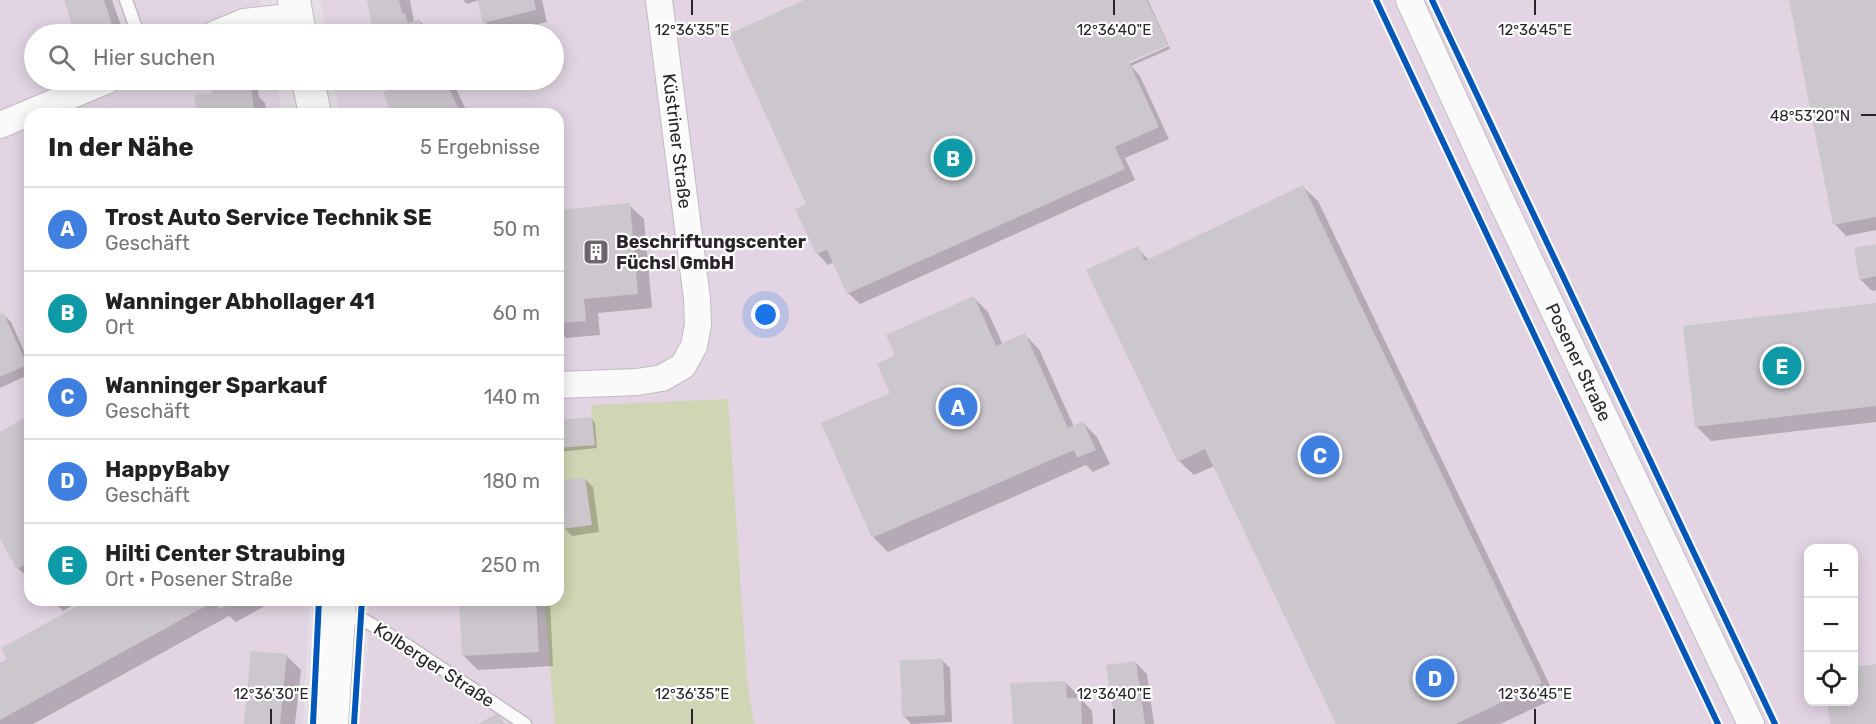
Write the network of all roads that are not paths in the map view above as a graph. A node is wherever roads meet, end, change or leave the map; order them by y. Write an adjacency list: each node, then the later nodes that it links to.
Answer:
1 (126, 0): 5 (lane)
2 (659, 0): 13 (street, Küstriner Straße)
3 (1409, 0): 17 (street, Posener Straße)
4 (297, 17): 6 (street)
5 (134, 24)
6 (239, 24)
7 (84, 90): 9 (street)
8 (310, 90): 10 (street)
9 (41, 108)
10 (314, 108)
11 (24, 115): 12 (street)
12 (0, 125)
13 (564, 385)
14 (340, 608): 15 (street); 16 (lane, Kolberger Straße)
15 (332, 724)
16 (525, 724)
17 (1751, 724)

